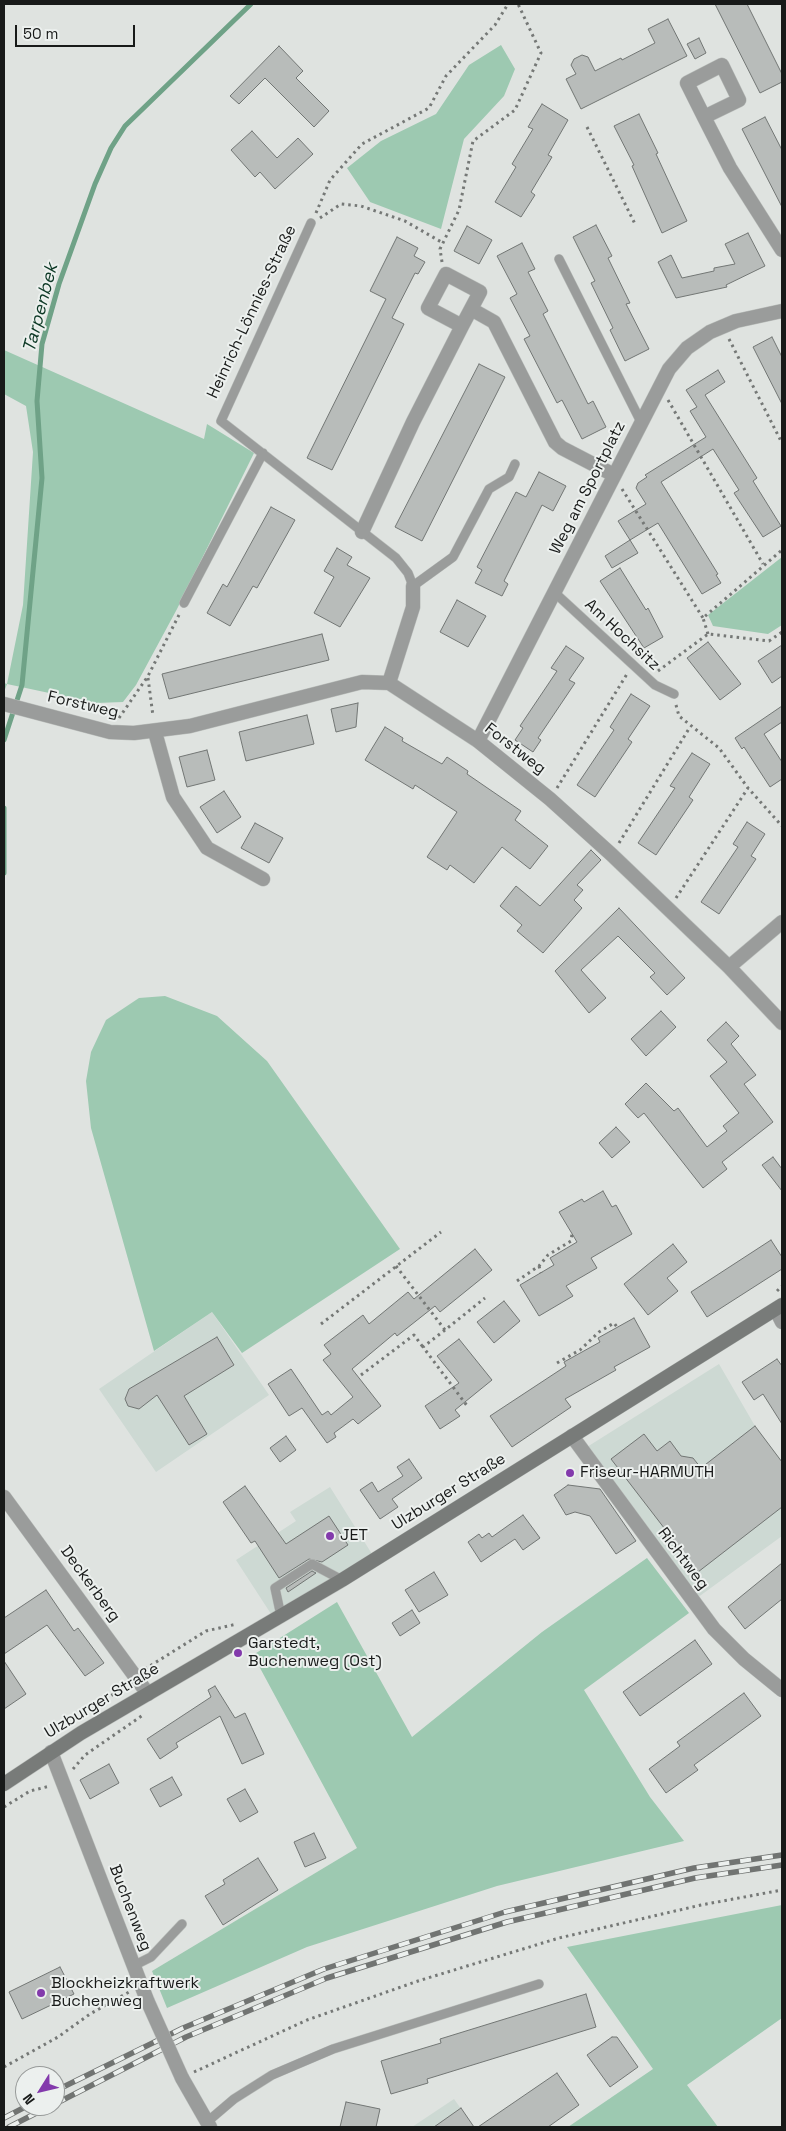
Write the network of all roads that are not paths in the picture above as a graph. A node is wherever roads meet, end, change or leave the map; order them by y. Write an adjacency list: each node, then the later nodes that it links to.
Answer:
1 (704, 117): 3 (street)
2 (311, 224): 9 (lane, Heinrich-Lönnies-Straße)
3 (782, 250)
4 (559, 258): 8 (lane)
5 (471, 309): 7 (street); 7 (street); 11 (street)
6 (782, 310): 8 (street, Weg am Sportplatz)
7 (462, 326): 12 (street)
8 (642, 422): 11 (street, Weg am Sportplatz)
9 (263, 454): 12 (lane, Heinrich-Lönnies-Straße); 15 (lane)
10 (515, 464): 13 (lane)
11 (614, 475): 14 (street, Weg am Sportplatz)
12 (362, 532): 13 (lane, Heinrich-Lönnies-Straße)
13 (413, 586): 16 (street, Heinrich-Lönnies-Straße)
14 (554, 592): 17 (lane, Am Hochsitz); 20 (street, Weg am Sportplatz)
15 (184, 603)
16 (388, 683): 19 (street, Forstweg); 20 (street, Forstweg)
17 (674, 694)
18 (5, 704): 19 (street, Forstweg)
19 (155, 732): 21 (street)
20 (478, 741): 23 (street, Forstweg)
21 (263, 879)
22 (782, 922): 23 (street)
23 (729, 967): 24 (street, Forstweg)
24 (782, 1023)
25 (780, 1312): 26 (main road, Ulzburger Straße)
26 (572, 1436): 28 (main road, Ulzburger Straße); 30 (street, Richtweg)
27 (4, 1497): 31 (street, Deckerberg)
28 (342, 1580): 29 (main road, Ulzburger Straße); 29 (lane)
29 (281, 1616): 31 (main road, Ulzburger Straße)
30 (782, 1690)
31 (148, 1694): 32 (main road, Ulzburger Straße)
32 (51, 1752): 33 (main road, Ulzburger Straße); 35 (street, Buchenweg)
33 (4, 1784)
34 (182, 1924): 35 (lane)
35 (133, 1966): 37 (street, Buchenweg, bridge)
36 (539, 1984): 37 (lane)
37 (208, 2125)

